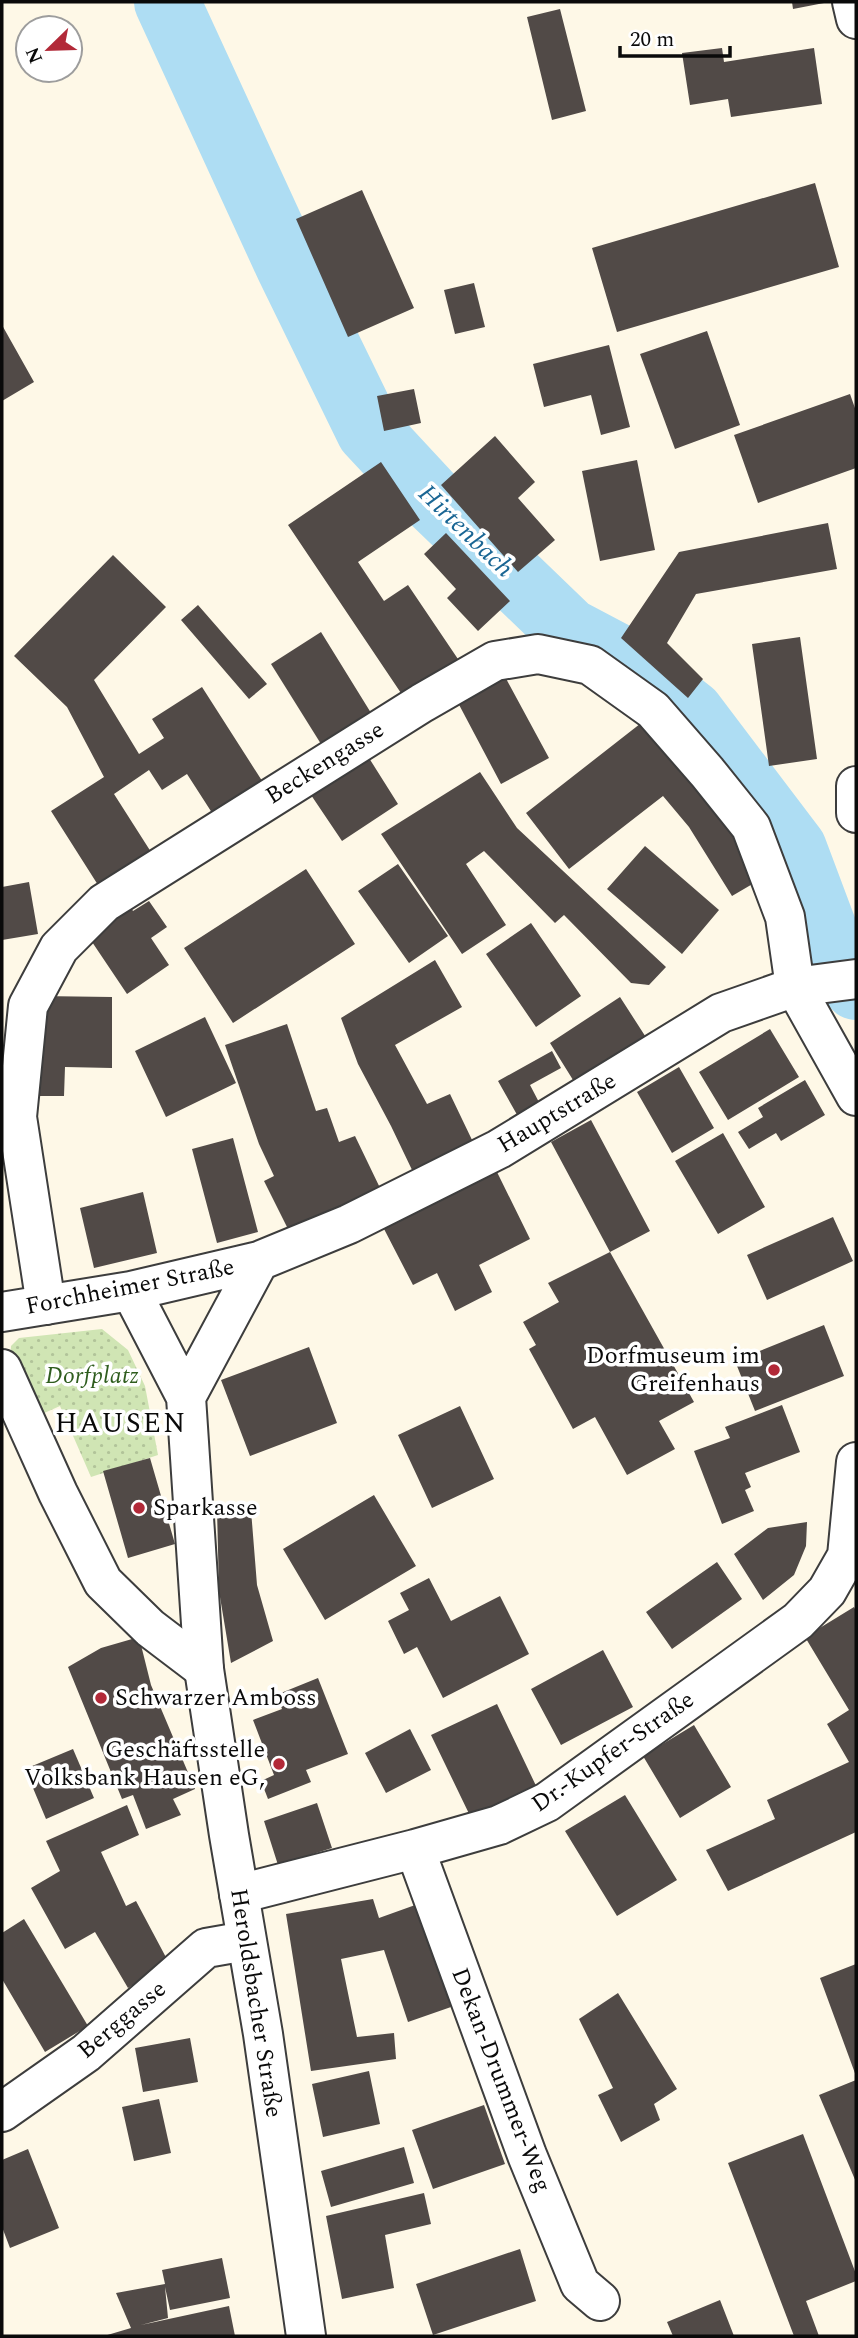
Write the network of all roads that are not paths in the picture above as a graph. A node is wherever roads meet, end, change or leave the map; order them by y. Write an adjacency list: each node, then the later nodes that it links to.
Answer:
1 (852, 2): 2 (street)
2 (856, 19)
3 (856, 786): 4 (street)
4 (856, 813)
5 (824, 983): 6 (street); 7 (street, Hauptstraße); 9 (street, Beckengasse)
6 (856, 1096)
7 (259, 1261): 8 (street, Forchheimer Straße); 12 (street)
8 (131, 1292): 9 (street, Forchheimer Straße); 12 (street, Heroldsbacher Straße)
9 (46, 1305): 10 (street, Forchheimer Straße)
10 (2, 1312)
11 (2, 1369): 15 (street)
12 (186, 1397): 15 (street, Heroldsbacher Straße)
13 (856, 1462): 14 (street, Dr.-Kupfer-Straße)
14 (852, 1558): 16 (street, Dr.-Kupfer-Straße)
15 (204, 1669): 17 (street, Heroldsbacher Straße)
16 (415, 1849): 17 (street, Dr.-Kupfer-Straße); 20 (street, Dekan-Drummer-Weg)
17 (239, 1894): 18 (street, Heroldsbacher Straße)
18 (246, 1941): 19 (street, Berggasse); 21 (street, Heroldsbacher Straße)
19 (2, 2112)
20 (600, 2301)
21 (306, 2336)

